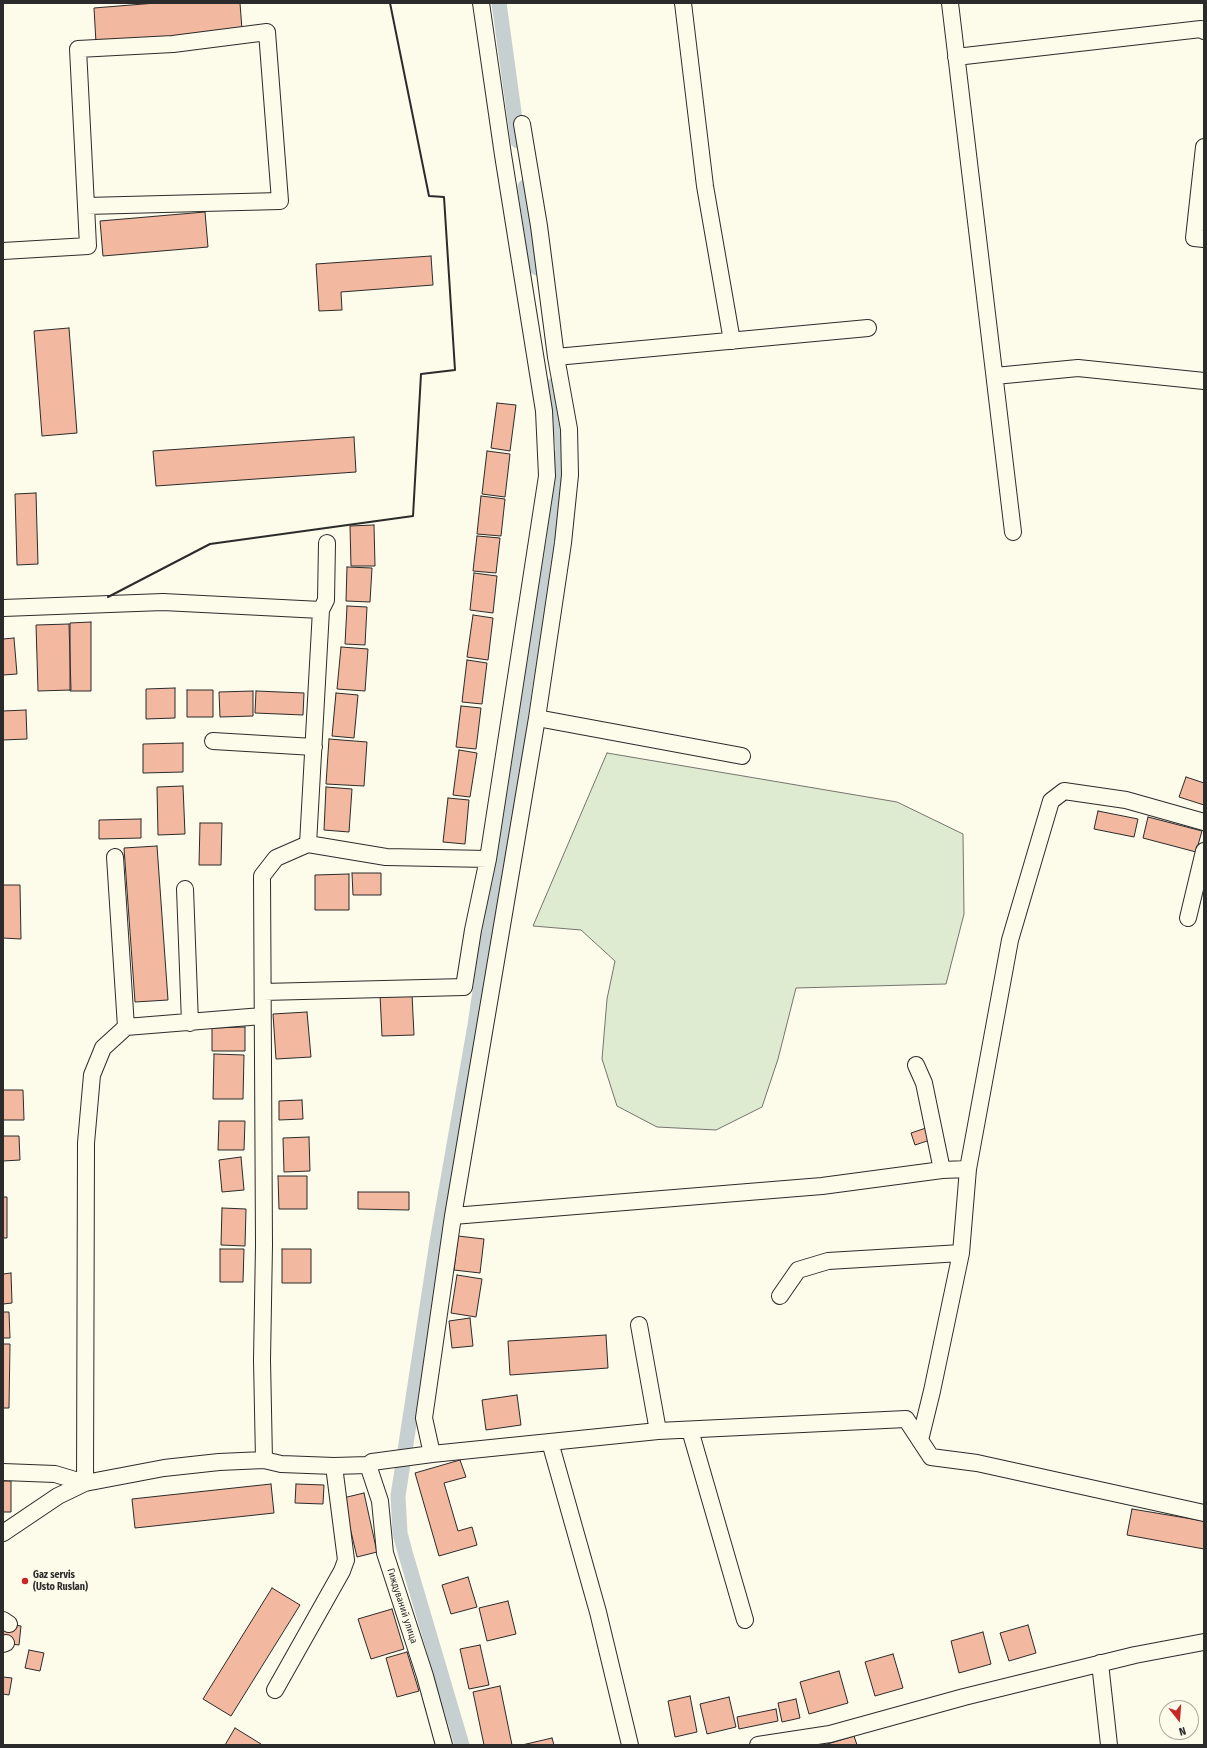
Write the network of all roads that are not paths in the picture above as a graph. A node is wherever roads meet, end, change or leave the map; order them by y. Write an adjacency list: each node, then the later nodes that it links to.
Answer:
1 (480, 3): 28 (street)
2 (683, 3): 12 (street)
3 (950, 3): 5 (street)
4 (1204, 31): 5 (street)
5 (956, 57): 14 (street)
6 (522, 124): 13 (street)
7 (1204, 147): 9 (street)
8 (86, 206): 8 (street); 10 (street)
9 (1204, 239)
10 (3, 251)
11 (868, 328): 12 (street)
12 (732, 341): 13 (street)
13 (556, 357): 20 (street)
14 (995, 376): 15 (street); 16 (street)
15 (1204, 382)
16 (1013, 532)
17 (327, 543): 19 (street)
18 (3, 608): 19 (street)
19 (321, 610): 22 (street)
20 (537, 718): 23 (street); 38 (street)
21 (213, 741): 22 (street)
22 (314, 747): 25 (street)
23 (742, 756)
24 (1204, 822): 36 (street)
25 (308, 844): 28 (street); 31 (street)
26 (1204, 851): 30 (street)
27 (115, 857): 34 (street)
28 (488, 859): 31 (street)
29 (185, 889): 33 (street)
30 (1188, 918)
31 (263, 992): 32 (street)
32 (262, 1016): 33 (street); 47 (street)
33 (190, 1023): 34 (street)
34 (126, 1027): 51 (street)
35 (916, 1065): 37 (street)
36 (968, 1169): 37 (street); 39 (street)
37 (942, 1170): 38 (street)
38 (453, 1216): 46 (street)
39 (961, 1254): 40 (street); 44 (street)
40 (780, 1296)
41 (639, 1324): 43 (street)
42 (690, 1430): 43 (street); 44 (street); 54 (street)
43 (658, 1431): 45 (street)
44 (920, 1440): 52 (street)
45 (550, 1442): 46 (street); 59 (street)
46 (432, 1454): 48 (street)
47 (264, 1460): 49 (street); 51 (street)
48 (370, 1464): 49 (street); 58 (street, Гиждуваний улица)
49 (334, 1466): 57 (street)
50 (3, 1472): 51 (street)
51 (85, 1483): 53 (street)
52 (1204, 1513)
53 (3, 1533)
54 (745, 1620)
55 (1204, 1642): 56 (street)
56 (1100, 1663): 61 (street); 62 (street)
57 (275, 1690)
58 (444, 1745)
59 (630, 1745)
60 (758, 1745): 61 (street)
61 (762, 1745)
62 (1109, 1745)

